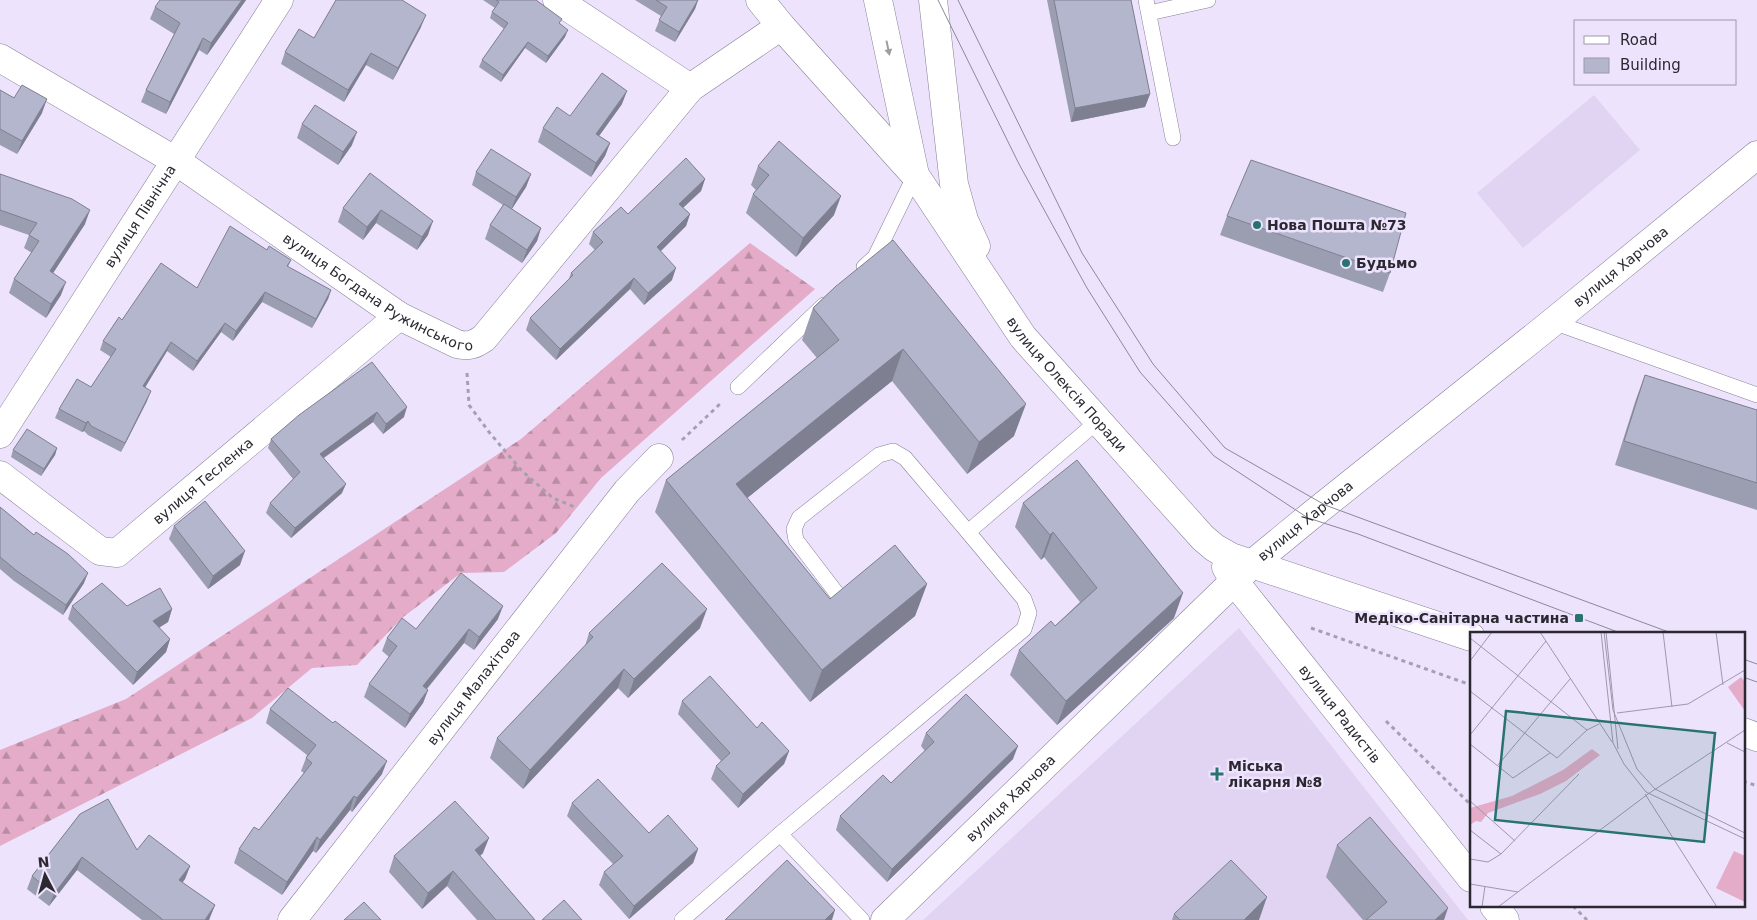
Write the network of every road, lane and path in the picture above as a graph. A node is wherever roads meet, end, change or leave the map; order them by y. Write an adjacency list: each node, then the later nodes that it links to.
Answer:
1 (279, 0): 13 (street, вулиця Північна)
2 (557, 0): 10 (street)
3 (760, 0): 8 (street, вулиця Олексія Поради)
4 (878, 0): 14 (street, one-way to 14)
5 (933, 0): 19 (street)
6 (1208, 0): 7 (lane)
7 (1147, 6): 11 (lane)
8 (781, 26): 10 (street, вулиця Богдана Ружинського); 14 (street, вулиця Олексія Поради)
9 (0, 58): 13 (street, вулиця Богдана Ружинського)
10 (690, 88): 20 (street, вулиця Богдана Ружинського)
11 (1173, 138)
12 (1757, 155): 18 (street, вулиця Харчова)
13 (176, 161): 17 (street, вулиця Богдана Ружинського); 24 (street, вулиця Північна)
14 (915, 175): 15 (lane); 19 (street, вулиця Олексія Поради)
15 (853, 277)
16 (831, 298): 21 (lane)
17 (399, 316): 20 (street, вулиця Богдана Ружинського); 27 (street, вулиця Тесленка)
18 (1552, 322): 22 (lane); 30 (street, вулиця Харчова)
19 (1023, 337): 23 (street, вулиця Олексія Поради)
20 (466, 346): 28 (path)
21 (738, 387): 25 (path)
22 (1757, 395)
23 (1098, 421): 29 (lane); 30 (street, вулиця Олексія Поради)
24 (0, 434)
25 (682, 440)
26 (659, 458): 28 (street, вулиця Малахітова)
27 (0, 475)
28 (614, 508): 45 (street, вулиця Малахітова)
29 (968, 532): 31 (lane); 41 (lane)
30 (1243, 573): 33 (street, вулиця Олексія Поради); 42 (street, вулиця Радистів); 48 (street, вулиця Харчова)
31 (838, 595)
32 (1302, 625): 34 (path)
33 (1470, 637)
34 (1470, 685)
35 (1381, 715): 40 (path)
36 (1744, 732): 37 (street)
37 (1757, 737)
38 (1744, 781): 39 (path)
39 (1757, 786)
40 (1470, 804)
41 (780, 834): 46 (lane); 47 (lane)
42 (1470, 877)
43 (1496, 908): 49 (street)
44 (1575, 908): 50 (path)
45 (292, 920)
46 (682, 920)
47 (862, 920)
48 (885, 920)
49 (1505, 920)
50 (1587, 920)

